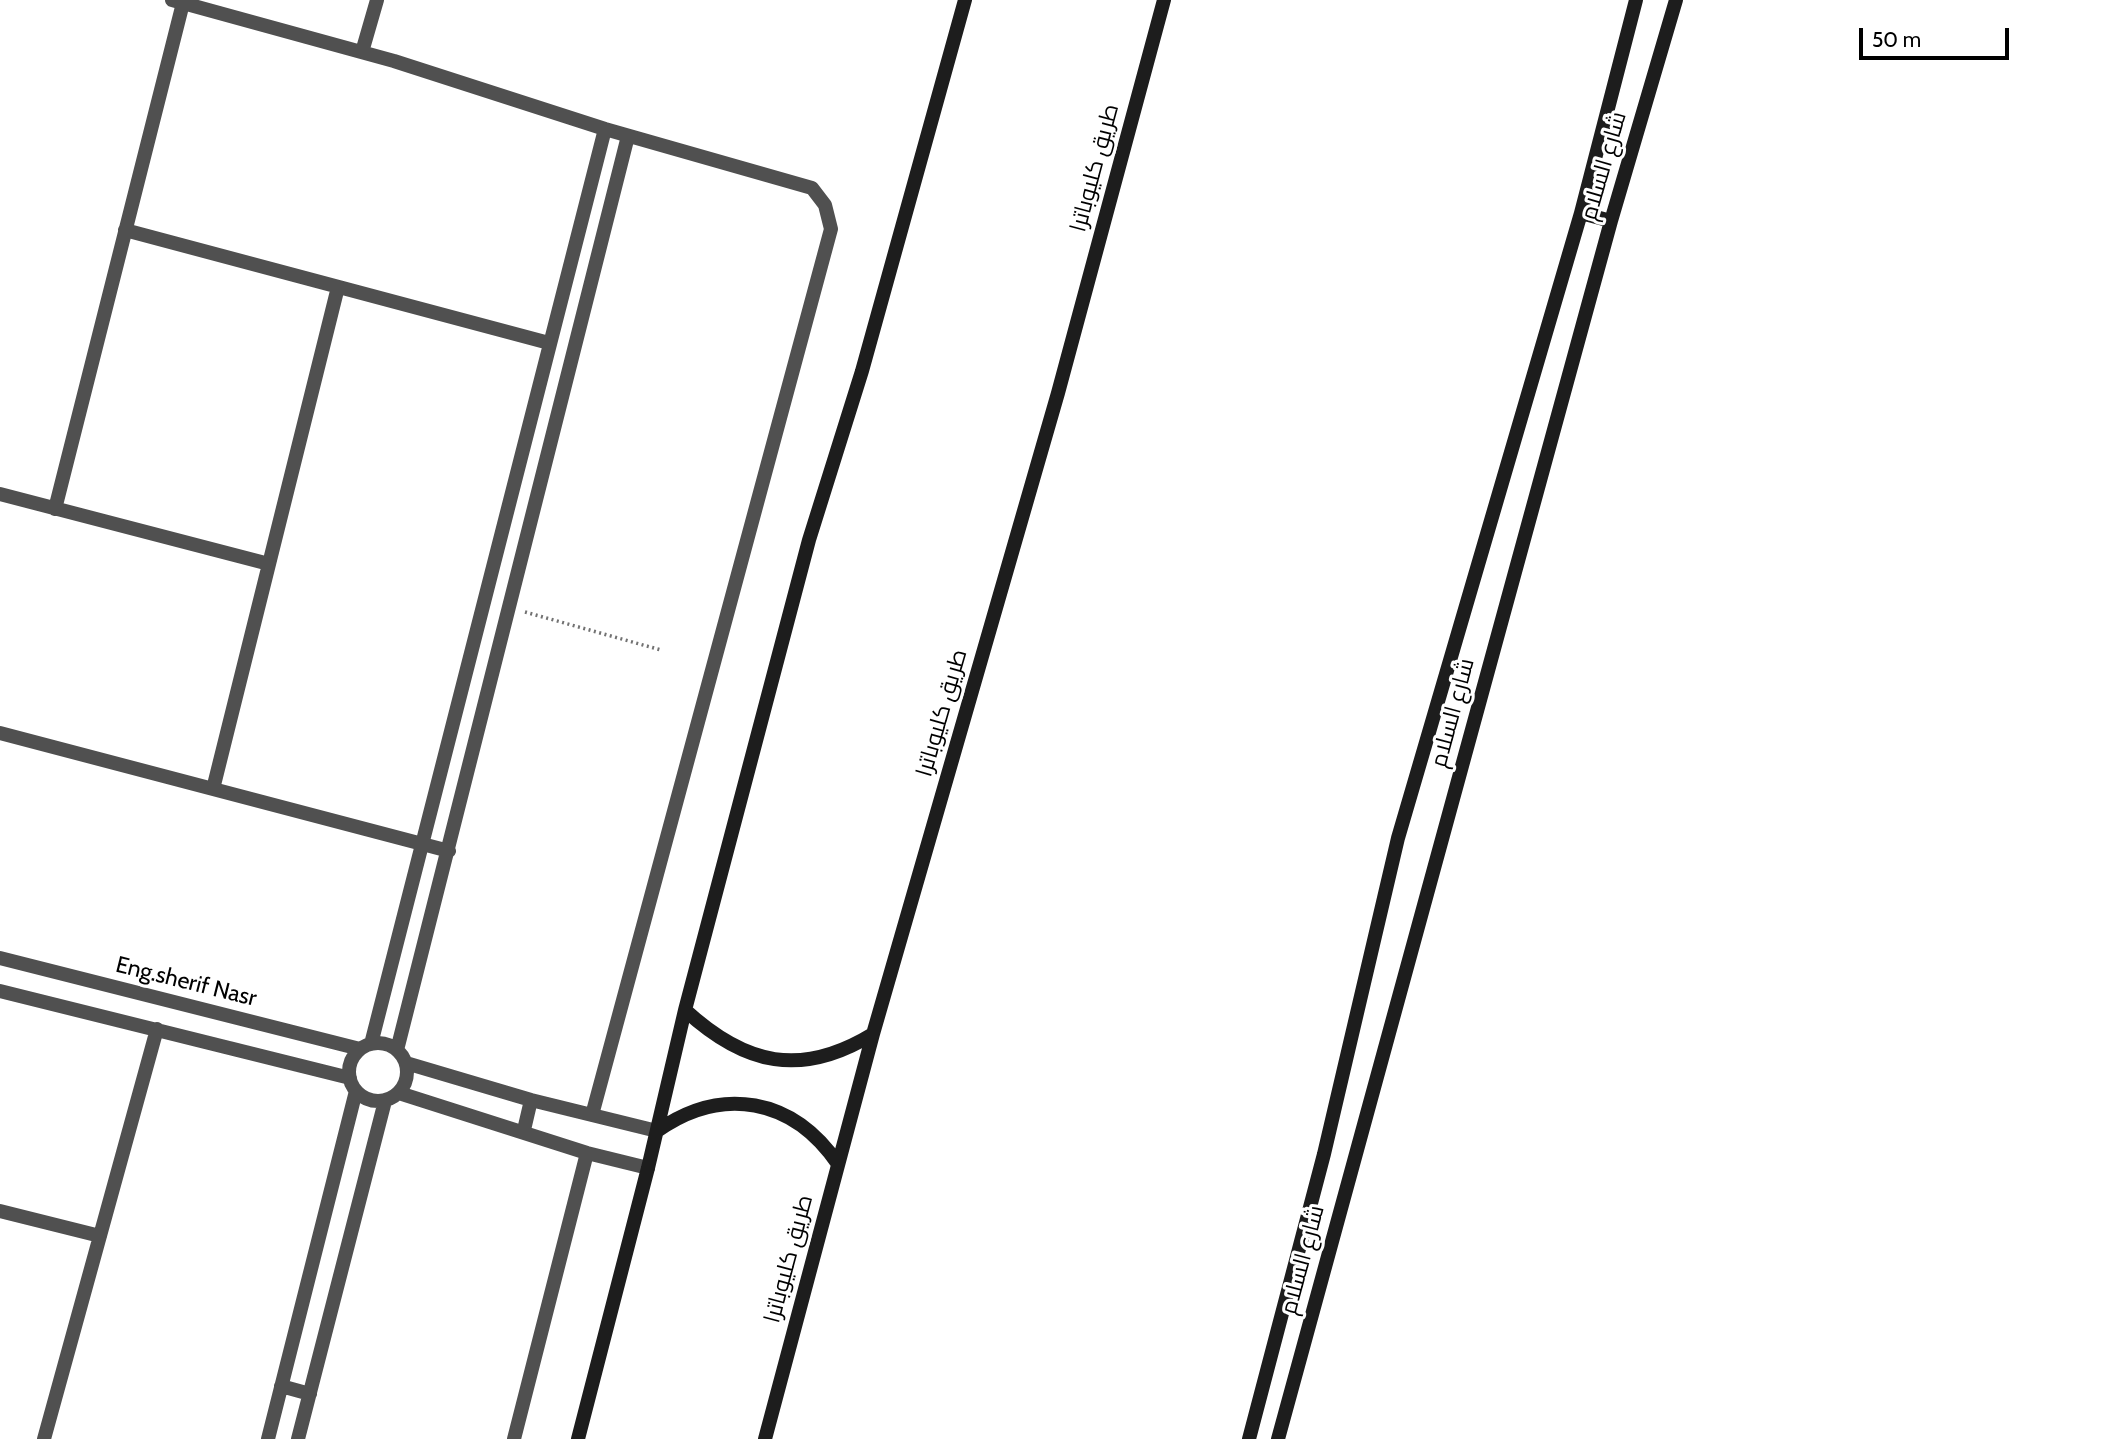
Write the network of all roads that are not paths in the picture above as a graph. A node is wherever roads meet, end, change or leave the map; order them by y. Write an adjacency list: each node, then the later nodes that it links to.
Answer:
1 (377, 0): 7 (street)
2 (965, 0): 26 (main road)
3 (1164, 0): 28 (main road, طريق كليوباترا)
4 (1636, 0): 10 (main road, شارع السلام)
5 (1676, 0): 11 (main road, شارع السلام)
6 (177, 1): 7 (street); 12 (street)
7 (362, 52): 8 (street)
8 (605, 129): 9 (street); 14 (street)
9 (628, 136): 15 (street); 36 (street)
10 (1581, 213): 11 (main road); 52 (main road, شارع السلام)
11 (1611, 221): 53 (main road, شارع السلام)
12 (125, 230): 13 (street); 18 (street)
13 (338, 287): 16 (street); 19 (street)
14 (556, 316): 15 (street); 16 (street)
15 (581, 324): 23 (street)
16 (549, 344): 22 (street)
17 (0, 494): 18 (street)
18 (55, 509): 19 (street)
19 (269, 564): 21 (street)
20 (0, 733): 21 (street)
21 (213, 789): 22 (street)
22 (423, 845): 23 (street); 29 (street)
23 (449, 851): 30 (street)
24 (0, 958): 29 (street, Eng.sherif Nasr)
25 (0, 991): 27 (street)
26 (685, 1010): 28 (main road); 38 (main road)
27 (156, 1030): 32 (street); 43 (street)
28 (873, 1034): 40 (main road, طريق كليوباترا)
29 (365, 1047): 30 (street); 32 (street)
30 (397, 1050): 31 (street)
31 (406, 1063): 33 (street); 34 (street)
32 (353, 1084): 35 (street); 44 (street)
33 (399, 1093): 35 (street); 37 (street)
34 (531, 1100): 36 (street); 37 (street)
35 (385, 1101): 45 (street)
36 (593, 1115): 38 (street)
37 (524, 1130): 39 (street)
38 (657, 1130): 40 (main road); 41 (main road)
39 (587, 1153): 41 (street); 49 (street)
40 (838, 1164): 51 (main road, طريق كليوباترا)
41 (648, 1168): 50 (main road)
42 (0, 1211): 43 (street)
43 (100, 1236): 46 (street)
44 (281, 1386): 45 (street); 47 (street)
45 (310, 1394): 48 (street)
46 (44, 1439)
47 (268, 1439)
48 (298, 1439)
49 (514, 1439)
50 (578, 1439)
51 (765, 1439)
52 (1249, 1439)
53 (1278, 1439)

